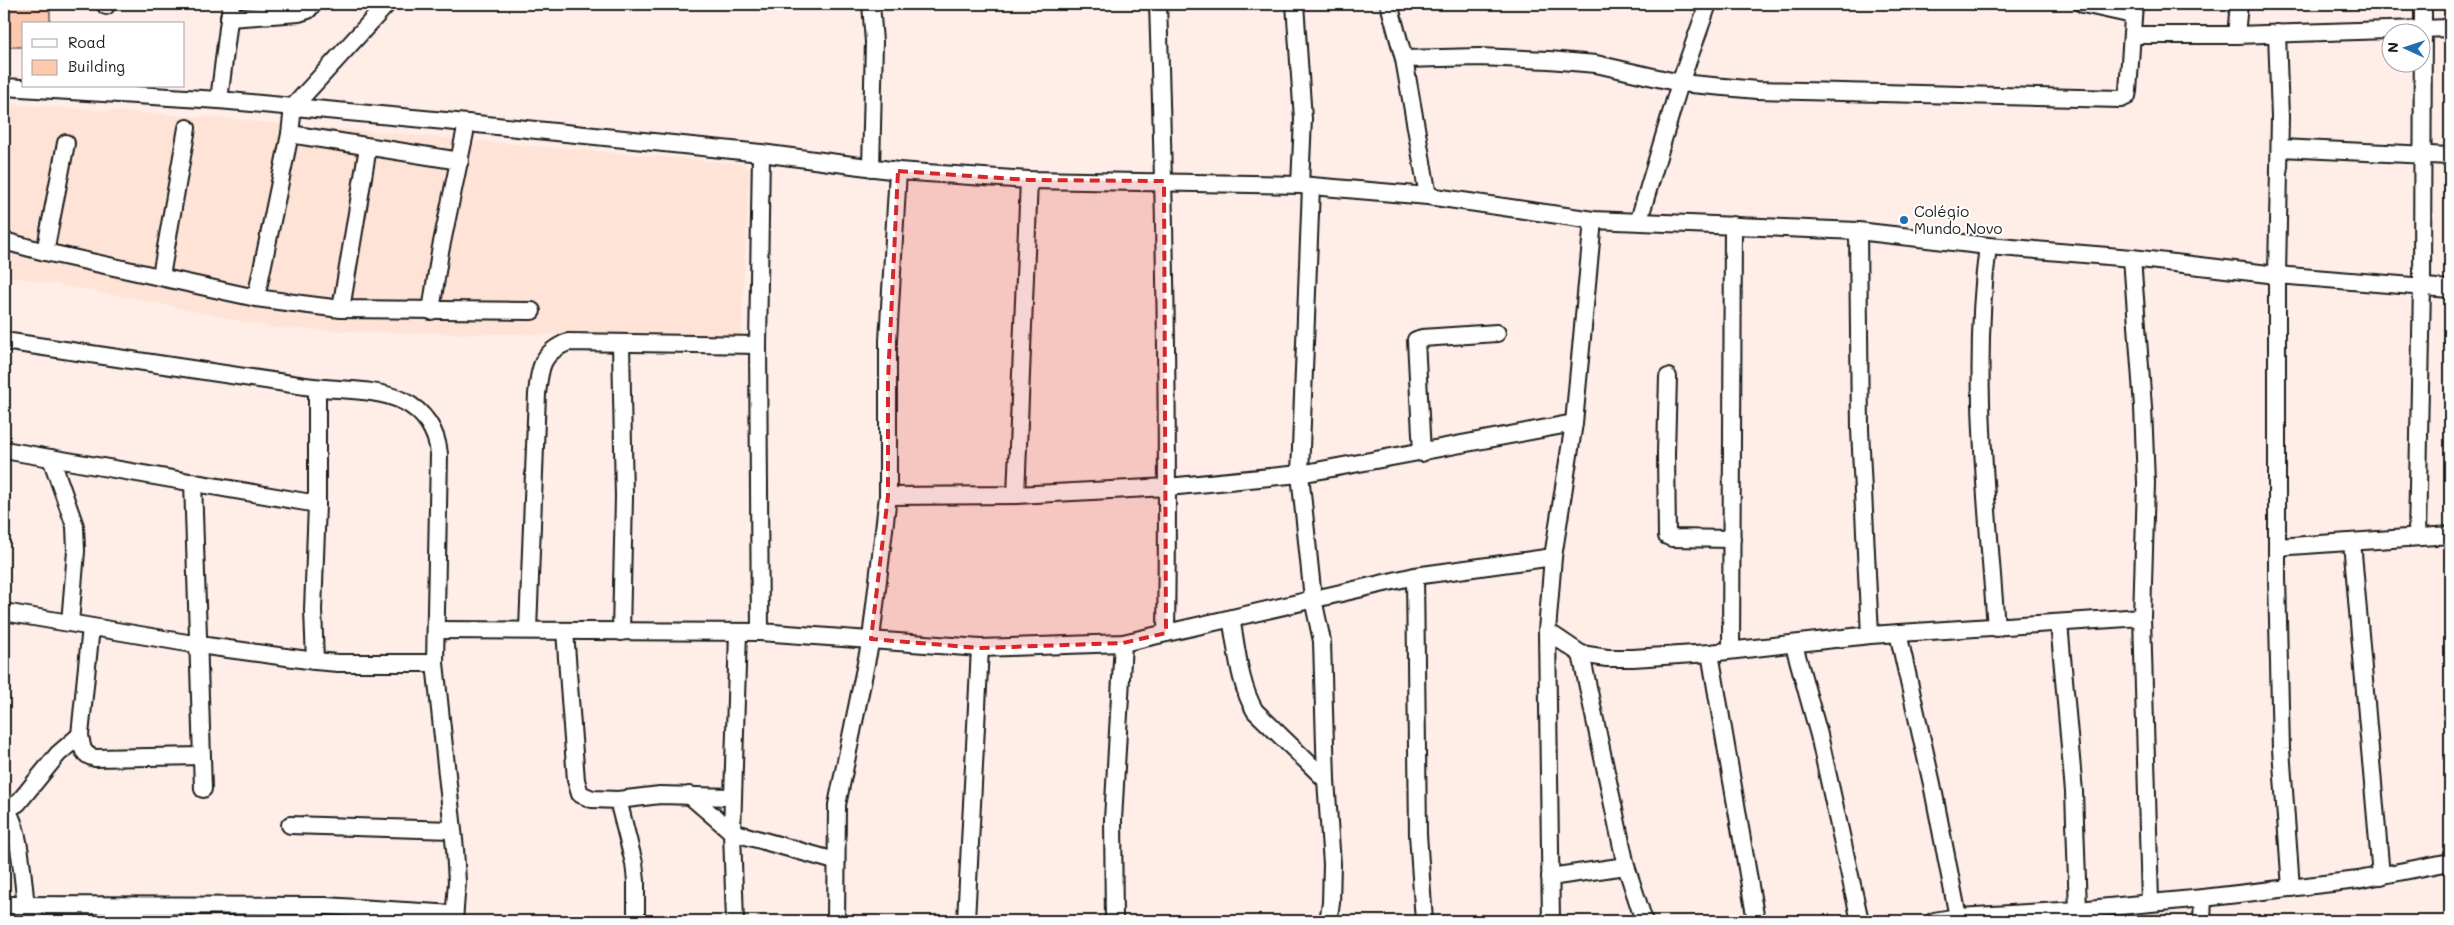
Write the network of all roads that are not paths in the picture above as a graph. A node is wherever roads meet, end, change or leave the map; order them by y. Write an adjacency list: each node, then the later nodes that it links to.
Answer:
1 (313, 4): 12 (street)
2 (387, 4): 25 (street)
3 (872, 4): 36 (street)
4 (1158, 4): 39 (street)
5 (1295, 4): 40 (street)
6 (1389, 4): 20 (street)
7 (1708, 4): 22 (street)
8 (2083, 4): 11 (street)
9 (2239, 4): 19 (street)
10 (2423, 4): 13 (street)
11 (2133, 9): 18 (street)
12 (230, 11): 24 (street)
13 (2424, 22)
14 (2450, 28): 15 (street)
15 (2432, 29)
16 (2382, 31): 17 (street)
17 (2277, 33): 19 (street); 31 (street)
18 (2132, 35): 19 (street); 22 (street)
19 (2236, 35)
20 (1404, 59): 22 (street); 41 (street)
21 (2423, 72): 33 (street)
22 (1680, 83): 43 (street)
23 (4, 87): 24 (street)
24 (219, 100): 25 (street)
25 (293, 107): 26 (street); 28 (street)
26 (467, 123): 32 (street); 35 (street)
27 (188, 128): 51 (street)
28 (290, 134): 30 (street); 54 (street)
29 (66, 143): 48 (street)
30 (368, 146): 35 (street); 55 (street)
31 (2280, 148): 33 (street); 50 (street)
32 (762, 153): 36 (street); 61 (street)
33 (2422, 154): 34 (street); 52 (street)
34 (2450, 156)
35 (460, 161): 56 (street)
36 (872, 168): 37 (street)
37 (898, 171): 38 (street); 72 (street)
38 (1029, 180): 39 (street); 71 (street)
39 (1164, 181): 40 (street); 70 (street)
40 (1306, 186): 41 (street); 68 (street)
41 (1428, 196): 42 (street)
42 (1593, 220): 43 (street); 64 (street)
43 (1640, 220): 44 (street)
44 (1733, 225): 45 (street); 76 (street)
45 (1858, 231): 47 (street); 98 (street)
46 (4, 240): 48 (street)
47 (1988, 246): 49 (street); 88 (street)
48 (45, 252): 51 (street)
49 (2132, 258): 50 (street); 83 (street)
50 (2277, 275): 52 (street); 78 (street)
51 (161, 276): 54 (street)
52 (2422, 288): 53 (street); 75 (street)
53 (2450, 289)
54 (256, 298): 55 (street)
55 (341, 309): 56 (street)
56 (431, 311): 57 (street)
57 (532, 311)
58 (1497, 333): 66 (street)
59 (4, 341): 63 (street)
60 (621, 343): 61 (street); 90 (street); 93 (street)
61 (758, 345): 95 (street)
62 (1668, 377): 76 (street)
63 (317, 388): 73 (street); 89 (street)
64 (1574, 423): 66 (street); 79 (street)
65 (4, 450): 67 (street)
66 (1422, 453): 68 (street)
67 (51, 458): 69 (street); 85 (street)
68 (1300, 474): 70 (street); 81 (street)
69 (193, 482): 73 (street); 102 (street)
70 (1168, 488): 71 (street); 96 (street)
71 (1016, 495): 72 (street)
72 (888, 496): 99 (street)
73 (317, 504): 107 (street)
74 (2450, 535): 75 (street)
75 (2416, 537): 77 (street)
76 (1732, 539): 104 (street)
77 (2352, 542): 78 (street); 123 (street)
78 (2277, 547): 125 (street)
79 (1553, 557): 80 (street); 92 (street)
80 (1415, 576): 81 (street); 139 (street)
81 (1313, 599): 84 (street); 111 (street)
82 (4, 612): 85 (street)
83 (2142, 617): 86 (street); 127 (street)
84 (1231, 618): 96 (street); 111 (street)
85 (70, 623): 87 (street)
86 (2059, 623): 88 (street); 130 (street)
87 (91, 627): 102 (street); 109 (street)
88 (1996, 628): 97 (street)
89 (436, 630): 90 (street); 108 (street)
90 (528, 630): 91 (street)
91 (564, 631): 93 (street); 115 (street)
92 (1547, 631): 106 (street); 124 (street)
93 (621, 632): 94 (street)
94 (738, 632): 95 (street); 114 (street)
95 (760, 632): 99 (street)
96 (1166, 633): 100 (street)
97 (1898, 634): 98 (street); 132 (street)
98 (1870, 635): 101 (street)
99 (871, 639): 103 (street); 120 (street)
100 (1123, 643): 103 (street); 137 (street)
101 (1794, 644): 104 (street); 143 (street)
102 (199, 645): 107 (street); 110 (street)
103 (980, 648): 136 (street)
104 (1731, 650): 105 (street)
105 (1710, 653): 106 (street); 142 (street)
106 (1581, 654): 122 (street)
107 (314, 661): 108 (street)
108 (435, 663): 118 (street)
109 (80, 735): 110 (street); 116 (street)
110 (202, 756): 112 (street)
111 (1326, 780): 138 (street)
112 (203, 789)
113 (689, 795): 114 (street); 115 (street); 119 (street)
114 (732, 797): 119 (street)
115 (618, 800): 133 (street)
116 (5, 809): 129 (street)
117 (290, 826): 118 (street)
118 (452, 830): 131 (street)
119 (732, 832): 120 (street); 134 (street)
120 (835, 861): 135 (street)
121 (2450, 862): 123 (street)
122 (1626, 866): 124 (street); 141 (street)
123 (2381, 876): 125 (street)
124 (1550, 877): 140 (street)
125 (2291, 888): 126 (street)
126 (2203, 898): 127 (street); 145 (street)
127 (2150, 902): 130 (street)
128 (4, 905): 129 (street)
129 (26, 905): 131 (street)
130 (2078, 910): 132 (street)
131 (454, 917)
132 (1958, 917): 144 (street)
133 (636, 921)
134 (735, 921)
135 (836, 921)
136 (966, 921)
137 (1114, 921)
138 (1328, 921)
139 (1424, 921)
140 (1551, 921)
141 (1644, 921)
142 (1756, 921)
143 (1860, 921)
144 (1934, 921)
145 (2202, 921)

